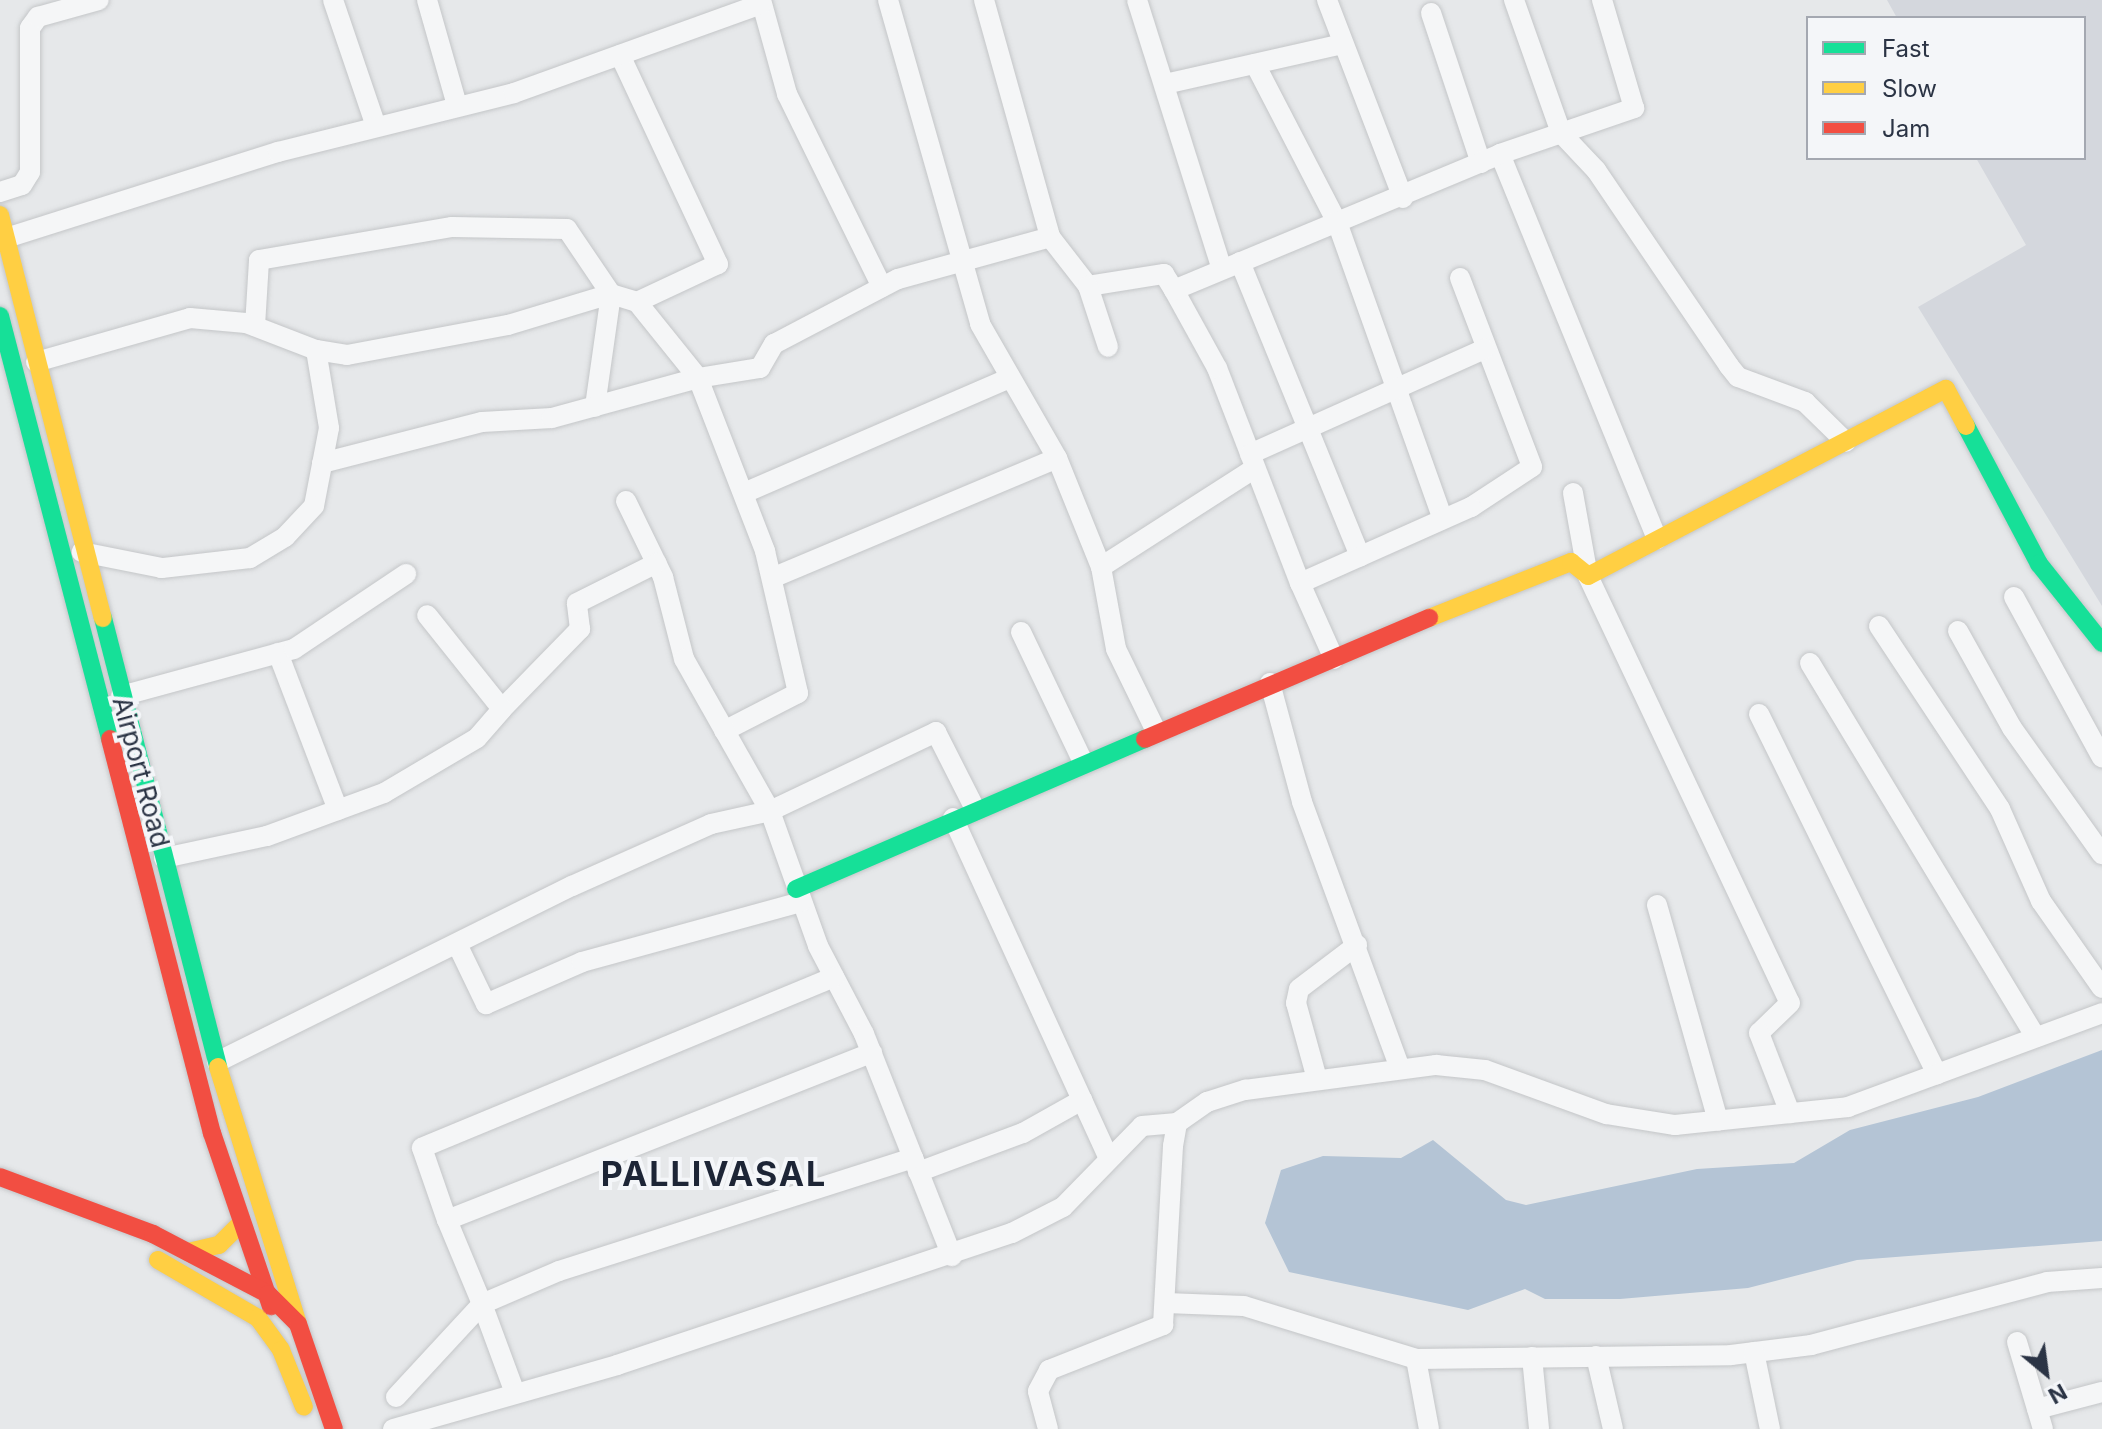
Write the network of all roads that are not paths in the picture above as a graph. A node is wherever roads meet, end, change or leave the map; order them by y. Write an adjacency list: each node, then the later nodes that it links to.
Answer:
1 (99, 0): 20 (street)
2 (333, 0): 17 (street)
3 (427, 0): 16 (street)
4 (888, 0): 26 (street)
5 (984, 0): 24 (street)
6 (1137, 0): 15 (street)
7 (1327, 0): 12 (street)
8 (1514, 0): 18 (street)
9 (1602, 0): 18 (street)
10 (761, 2): 13 (street); 30 (street)
11 (1431, 13): 19 (street)
12 (1343, 44): 14 (street); 21 (street)
13 (620, 55): 16 (street); 33 (street)
14 (1255, 64): 15 (street); 23 (street)
15 (1165, 84): 27 (street)
16 (457, 105): 17 (street)
17 (376, 126): 25 (street)
18 (1561, 133): 19 (street); 45 (street)
19 (1491, 158): 21 (street); 53 (street)
20 (0, 192)
21 (1403, 198): 23 (street)
22 (0, 215): 25 (main road, Airport Road)
23 (1337, 222): 27 (street); 42 (street)
24 (1050, 237): 26 (street); 29 (street)
25 (3, 239): 39 (main road, Airport Road)
26 (964, 259): 30 (street); 41 (street)
27 (1231, 266): 31 (street); 44 (street)
28 (1460, 278): 37 (street)
29 (1088, 286): 31 (street); 36 (street)
30 (882, 287): 40 (street)
31 (1174, 290): 47 (street)
32 (611, 294): 33 (street); 35 (street); 38 (street); 43 (street)
33 (637, 302): 40 (street)
34 (0, 316): 107 (main road, Airport Road)
35 (255, 326): 38 (street); 39 (street)
36 (1108, 347)
37 (1485, 349): 42 (street); 52 (street)
38 (316, 350): 48 (street)
39 (36, 362): 54 (main road, Airport Road)
40 (698, 378): 43 (street); 49 (street)
41 (1008, 379): 46 (street); 49 (street)
42 (1396, 389): 44 (street); 52 (street)
43 (595, 407): 48 (street)
44 (1310, 429): 47 (street); 55 (street)
45 (1846, 442): 53 (main road); 67 (main road)
46 (1057, 458): 57 (street); 60 (street)
47 (1252, 461): 57 (street); 61 (street)
48 (322, 463): 54 (street)
49 (744, 493): 60 (street)
50 (1573, 493): 59 (street)
51 (626, 501): 56 (street)
52 (1443, 519): 55 (street)
53 (1657, 539): 59 (main road)
54 (82, 552): 72 (main road, Airport Road)
55 (1360, 556): 61 (street)
56 (657, 563): 73 (street); 76 (street)
57 (1101, 567): 75 (street)
58 (406, 574): 68 (street)
59 (1588, 576): 69 (main road); 99 (street)
60 (772, 578): 76 (street)
61 (1300, 583): 69 (street)
62 (2014, 597): 77 (street)
63 (427, 615): 73 (street)
64 (1879, 626): 90 (street)
65 (1958, 631): 83 (street)
66 (1021, 632): 78 (street)
67 (2102, 643)
68 (278, 653): 72 (street); 80 (street)
69 (1334, 659): 71 (main road)
70 (1810, 663): 92 (street)
71 (1270, 683): 75 (main road); 88 (street)
72 (121, 696): 84 (main road, Airport Road)
73 (502, 709): 80 (street)
74 (1759, 714): 96 (street)
75 (1155, 729): 78 (main road)
76 (724, 731): 81 (street)
77 (2102, 758)
78 (1082, 760): 79 (main road)
79 (975, 809): 81 (street); 82 (main road)
80 (338, 810): 84 (street)
81 (770, 811): 85 (street); 87 (street)
82 (953, 818): 85 (main road); 98 (street)
83 (2102, 854)
84 (164, 858): 94 (main road, Airport Road)
85 (798, 896): 87 (street); 89 (street)
86 (1657, 905): 100 (street)
87 (457, 944): 94 (street)
88 (1357, 945): 95 (street); 97 (street)
89 (834, 977): 93 (street); 106 (street)
90 (2102, 988)
91 (2102, 1013): 92 (street)
92 (2036, 1037): 96 (street)
93 (872, 1053): 103 (street); 106 (street)
94 (217, 1062): 114 (main road, Airport Road)
95 (1399, 1066): 97 (street); 100 (street)
96 (1937, 1074): 99 (street)
97 (1317, 1079): 101 (street)
98 (1082, 1100): 102 (street); 103 (street)
99 (1790, 1113): 100 (street)
100 (1718, 1121)
101 (1177, 1123): 102 (street); 112 (street)
102 (1108, 1157): 109 (street)
103 (916, 1165): 109 (street); 113 (street)
104 (0, 1177): 108 (main road)
105 (0, 1200): 120 (main road)
106 (447, 1220): 113 (street)
107 (240, 1224): 108 (main road); 111 (main road, Airport Road)
108 (188, 1252): 111 (main road)
109 (952, 1256): 122 (street)
110 (2102, 1278): 116 (street)
111 (268, 1294): 114 (main road); 120 (main road, Airport Road)
112 (1166, 1303): 119 (street); 128 (street)
113 (482, 1304): 122 (street); 123 (street)
114 (298, 1324): 126 (main road, Airport Road)
115 (2017, 1342): 124 (street)
116 (1754, 1352): 117 (street); 132 (street)
117 (1596, 1356): 118 (street); 131 (street)
118 (1532, 1357): 119 (street); 130 (street)
119 (1416, 1359): 129 (street)
120 (292, 1371): 125 (main road)
121 (2102, 1392): 124 (street)
122 (515, 1393): 127 (street)
123 (396, 1397)
124 (2040, 1419)
125 (312, 1429)
126 (334, 1429)
127 (393, 1429)
128 (1048, 1429)
129 (1429, 1429)
130 (1539, 1429)
131 (1613, 1429)
132 (1770, 1429)

